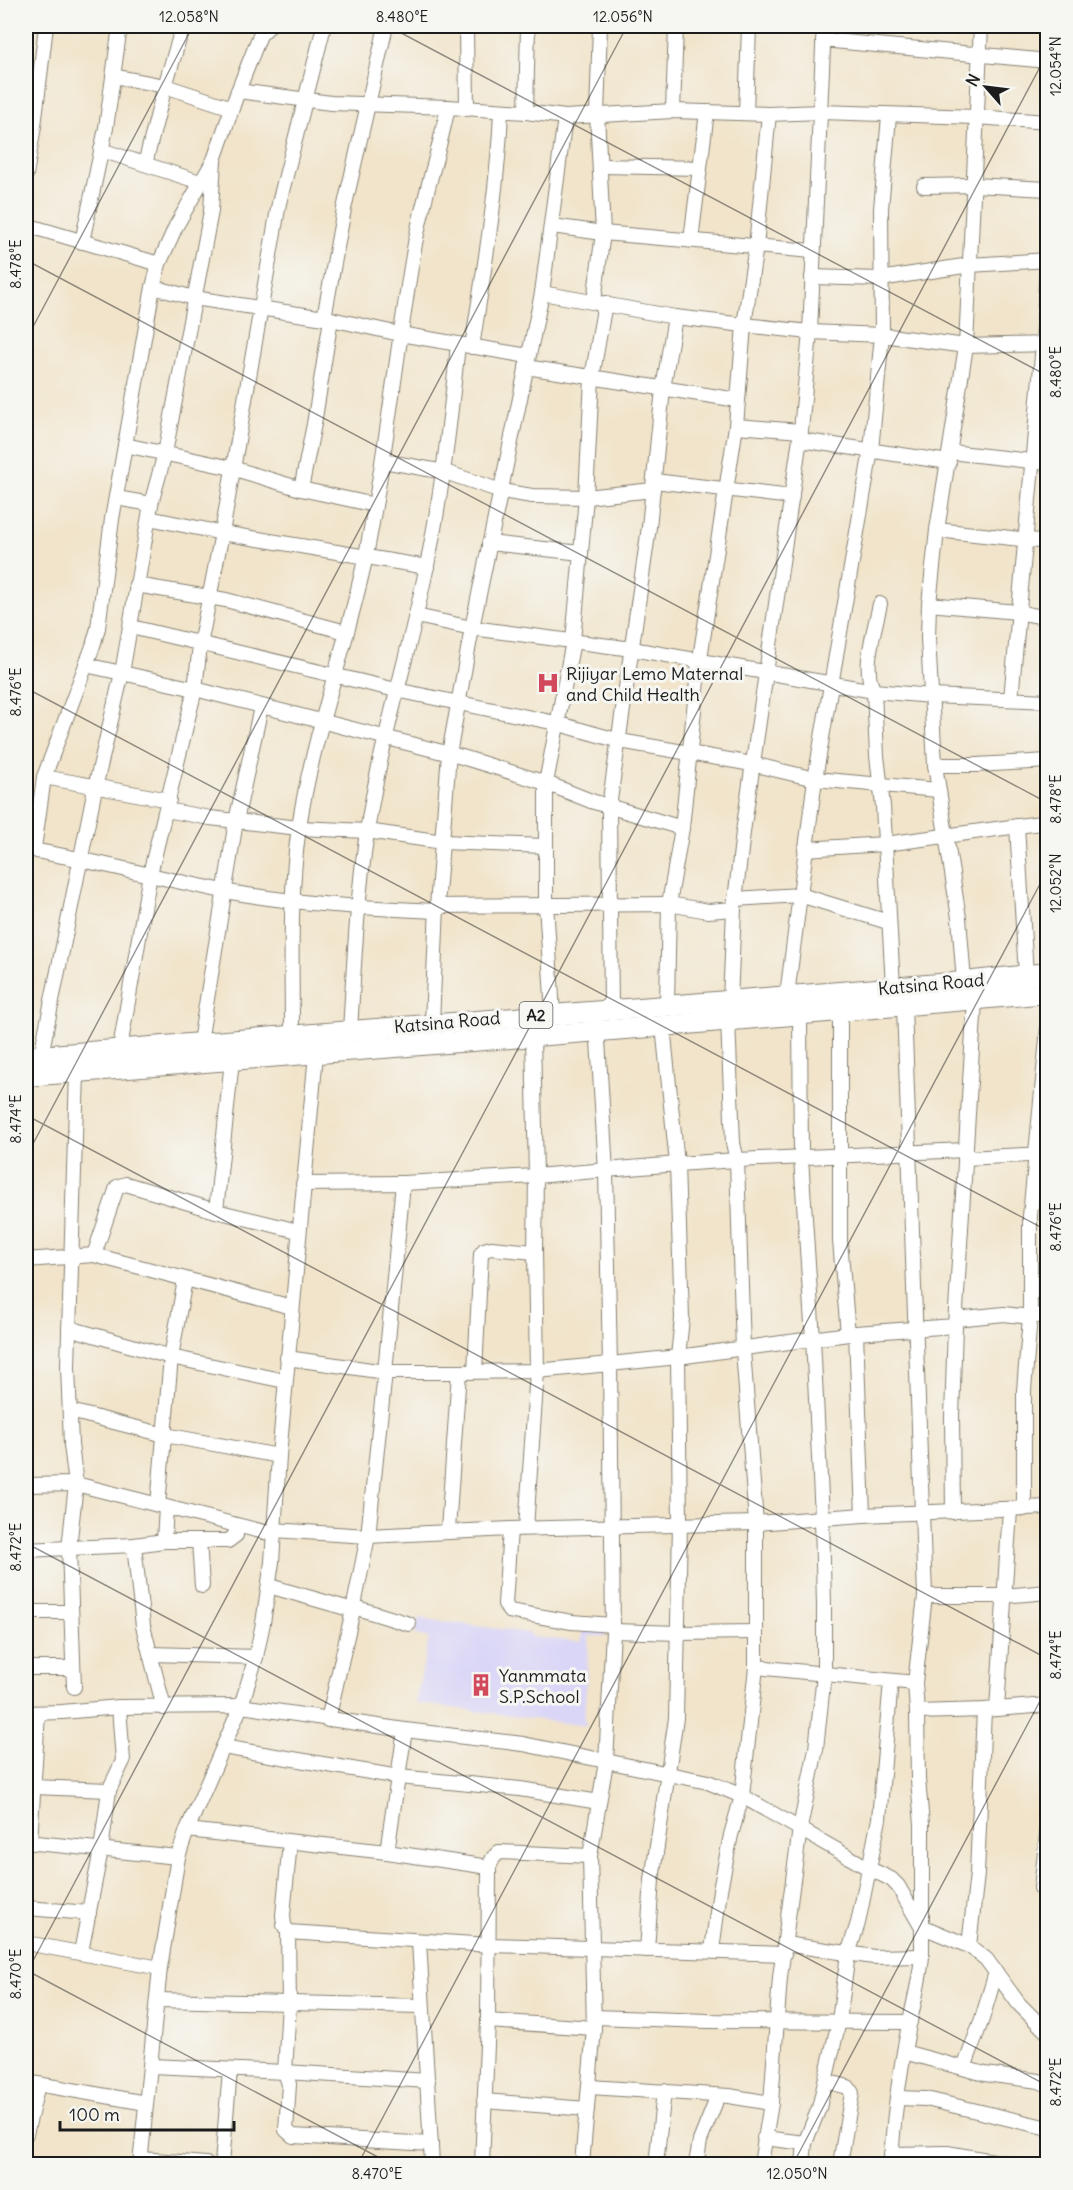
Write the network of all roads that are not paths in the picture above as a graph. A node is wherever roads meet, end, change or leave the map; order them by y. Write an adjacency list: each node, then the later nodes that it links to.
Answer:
1 (46, 26): 43 (street)
2 (115, 26): 3 (street)
3 (120, 26): 18 (street)
4 (183, 26): 19 (street)
5 (269, 26): 20 (street)
6 (324, 26): 21 (street)
7 (386, 26): 22 (street)
8 (466, 26): 25 (street)
9 (528, 26): 28 (street)
10 (600, 26): 32 (street)
11 (676, 26): 27 (street)
12 (749, 26): 31 (street)
13 (824, 26): 15 (street)
14 (981, 26): 16 (street)
15 (823, 40): 16 (street); 30 (street)
16 (979, 56): 17 (street); 36 (street)
17 (1047, 62)
18 (113, 76): 19 (street); 38 (street)
19 (165, 86): 24 (street); 40 (street)
20 (238, 91): 21 (street); 24 (street)
21 (306, 99): 22 (street); 65 (street)
22 (368, 104): 23 (street); 67 (street)
23 (448, 107): 25 (street); 70 (street)
24 (232, 108): 39 (street)
25 (467, 109): 26 (street)
26 (501, 111): 28 (street); 75 (street)
27 (673, 111): 29 (street); 32 (street)
28 (526, 112): 35 (street)
29 (707, 112): 31 (street); 42 (street)
30 (821, 112): 33 (street); 34 (street); 55 (street)
31 (746, 113): 33 (street)
32 (597, 114): 35 (street); 41 (street)
33 (769, 114): 54 (street)
34 (889, 116): 36 (street); 60 (street)
35 (565, 117): 49 (street)
36 (976, 117): 37 (street); 45 (street)
37 (1047, 122)
38 (101, 150): 40 (street); 52 (street)
39 (213, 160): 44 (street); 63 (street)
40 (145, 164): 44 (street)
41 (601, 165): 42 (street); 50 (street)
42 (700, 168): 51 (street)
43 (26, 175)
44 (200, 182): 57 (street)
45 (974, 185): 46 (street); 47 (street); 58 (street)
46 (924, 186)
47 (1047, 189)
48 (26, 225): 52 (street)
49 (552, 226): 50 (street); 62 (street)
50 (603, 233): 51 (street); 64 (street)
51 (692, 240): 54 (street)
52 (82, 242): 57 (street)
53 (1047, 243): 56 (street)
54 (756, 246): 55 (street); 68 (street)
55 (812, 251): 59 (street)
56 (1047, 260): 58 (street); 72 (street)
57 (159, 264): 61 (street)
58 (970, 265): 60 (street); 74 (street)
59 (812, 277): 60 (street); 69 (street)
60 (880, 279): 71 (street)
61 (153, 287): 63 (street); 82 (street)
62 (542, 293): 64 (street); 76 (street)
63 (194, 298): 65 (street); 84 (street)
64 (599, 302): 66 (street); 77 (street)
65 (260, 308): 67 (street); 89 (street)
66 (675, 317): 68 (street); 78 (street)
67 (328, 319): 70 (street); 92 (street)
68 (744, 325): 69 (street); 79 (street)
69 (810, 332): 71 (street); 81 (street)
70 (400, 334): 73 (street); 86 (street)
71 (882, 335): 74 (street); 83 (street)
72 (1045, 344): 74 (street); 87 (street)
73 (458, 345): 75 (street); 90 (street)
74 (966, 346): 85 (street)
75 (472, 347): 76 (street)
76 (527, 361): 77 (street); 94 (street)
77 (592, 378): 78 (street); 95 (street)
78 (663, 389): 79 (street); 91 (street)
79 (738, 400): 80 (street)
80 (736, 426): 81 (street); 93 (street)
81 (801, 436): 83 (street); 96 (street)
82 (124, 445): 84 (street); 97 (street)
83 (871, 450): 85 (street); 127 (street)
84 (165, 453): 89 (street); 98 (street)
85 (949, 457): 87 (street); 101 (street)
86 (383, 461): 90 (street); 99 (street)
87 (1031, 461): 88 (street); 103 (street)
88 (1047, 463)
89 (232, 468): 92 (street); 102 (street)
90 (445, 472): 94 (street); 108 (street)
91 (653, 486): 93 (street); 95 (street); 121 (street)
92 (301, 489): 99 (street)
93 (726, 490): 96 (street); 122 (street)
94 (501, 491): 95 (street); 105 (street)
95 (586, 496): 106 (street)
96 (792, 497): 124 (street)
97 (116, 498): 98 (street); 123 (street)
98 (151, 504): 100 (street)
99 (375, 505): 107 (street)
100 (149, 518): 102 (street); 109 (street)
101 (937, 531): 103 (street); 112 (street)
102 (222, 533): 107 (street); 110 (street)
103 (1024, 540): 104 (street); 113 (street)
104 (1047, 542)
105 (489, 543): 106 (street); 117 (street)
106 (581, 553): 119 (street)
107 (365, 558): 108 (street); 118 (street)
108 (427, 567): 114 (street)
109 (136, 585): 110 (street); 116 (street)
110 (210, 597): 118 (street); 120 (street)
111 (880, 604): 130 (street)
112 (929, 604): 113 (street); 131 (street)
113 (1017, 612): 115 (street); 132 (street)
114 (416, 616): 117 (street); 129 (street)
115 (1047, 618)
116 (131, 627): 120 (street); 125 (street)
117 (472, 628): 119 (street); 133 (street)
118 (346, 632): 126 (street)
119 (573, 640): 121 (street); 137 (street)
120 (200, 645): 126 (street); 128 (street)
121 (632, 649): 122 (street); 139 (street)
122 (700, 660): 124 (street); 140 (street)
123 (86, 663): 125 (street); 145 (street)
124 (766, 671): 127 (street); 143 (street)
125 (122, 673): 128 (street); 149 (street)
126 (335, 676): 129 (street); 136 (street)
127 (830, 683): 130 (street); 146 (street)
128 (195, 689): 135 (street); 151 (street)
129 (396, 690): 133 (street); 138 (street)
130 (874, 691): 131 (street); 148 (street)
131 (931, 696): 132 (street); 144 (street)
132 (1011, 699): 134 (street)
133 (458, 701): 137 (street); 141 (street)
134 (1047, 701)
135 (261, 707): 136 (street); 153 (street)
136 (321, 721): 138 (street); 156 (street)
137 (556, 723): 139 (street); 147 (street)
138 (384, 738): 141 (street); 158 (street)
139 (620, 741): 140 (street); 152 (street)
140 (690, 753): 143 (street); 157 (street)
141 (449, 754): 147 (street); 160 (street)
142 (1047, 761): 144 (street)
143 (752, 764): 146 (street); 173 (street)
144 (934, 765): 150 (street)
145 (44, 777): 149 (street); 163 (street)
146 (814, 779): 148 (street); 164 (street)
147 (546, 783): 152 (street); 162 (street)
148 (881, 786): 150 (street); 161 (street)
149 (95, 788): 151 (street); 165 (street)
150 (938, 790): 159 (street)
151 (168, 805): 153 (street); 166 (street)
152 (609, 807): 157 (street); 171 (street)
153 (236, 821): 156 (street); 167 (street)
154 (1047, 822): 155 (street)
155 (1017, 826): 159 (street); 178 (street)
156 (299, 828): 158 (street); 169 (street)
157 (682, 828): 172 (street)
158 (367, 831): 160 (street); 174 (street)
159 (946, 835): 161 (street); 179 (street)
160 (443, 842): 162 (street); 175 (street)
161 (885, 844): 164 (street); 176 (street)
162 (545, 846): 170 (street)
163 (30, 847): 165 (street)
164 (805, 849): 168 (street)
165 (80, 858): 166 (street); 201 (street)
166 (150, 874): 167 (street); 199 (street)
167 (224, 891): 169 (street); 198 (street)
168 (800, 895): 173 (street); 176 (street); 182 (street)
169 (293, 901): 174 (street); 196 (street)
170 (546, 904): 171 (street); 175 (street); 189 (street)
171 (610, 904): 172 (street); 186 (street)
172 (669, 904): 173 (street); 184 (street)
173 (734, 904): 187 (street)
174 (358, 908): 175 (street); 195 (street)
175 (437, 908): 191 (street)
176 (888, 922): 180 (street)
177 (1047, 973): 178 (highway, Katsina Road / A2)
178 (1026, 975): 179 (highway, Katsina Road / A2)
179 (964, 982): 180 (highway, Katsina Road / A2)
180 (893, 987): 182 (highway, Katsina Road / A2)
181 (1047, 993): 183 (highway, Katsina Road / A2)
182 (787, 995): 187 (highway, Katsina Road / A2)
183 (975, 1000): 185 (highway, Katsina Road / A2); 206 (street)
184 (667, 1004): 186 (highway, Katsina Road / A2); 187 (highway, Katsina Road / A2)
185 (904, 1006): 188 (highway, Katsina Road / A2); 205 (street)
186 (603, 1009): 189 (highway, Katsina Road / A2); 194 (street)
187 (729, 1010): 190 (highway, Katsina Road / A2); 192 (highway, Katsina Road / A2); 210 (street)
188 (840, 1011): 190 (highway, Katsina Road / A2); 208 (street)
189 (553, 1013): 191 (highway, Katsina Road / A2)
190 (800, 1015): 209 (street)
191 (432, 1023): 195 (highway, Katsina Road / A2)
192 (663, 1026): 194 (highway, Katsina Road / A2); 211 (street)
193 (1047, 1028): 207 (street)
194 (597, 1030): 197 (highway, Katsina Road / A2); 212 (street)
195 (350, 1031): 196 (highway, Katsina Road / A2)
196 (292, 1036): 198 (highway, Katsina Road / A2)
197 (533, 1036): 200 (highway, Katsina Road / A2); 213 (street)
198 (200, 1042): 199 (highway, Katsina Road / A2)
199 (120, 1048): 201 (highway, Katsina Road / A2)
200 (316, 1054): 202 (highway, Katsina Road / A2); 215 (street)
201 (33, 1056)
202 (232, 1060): 203 (highway, Katsina Road / A2); 216 (street)
203 (77, 1072): 204 (highway, Katsina Road / A2); 220 (street)
204 (26, 1076)
205 (909, 1152): 206 (street); 208 (street); 228 (street)
206 (966, 1154): 207 (street); 226 (street)
207 (1042, 1155): 225 (street)
208 (841, 1156): 209 (street); 229 (street)
209 (801, 1158): 210 (street); 230 (street)
210 (736, 1160): 211 (street); 231 (street)
211 (676, 1164): 212 (street); 233 (street)
212 (606, 1172): 213 (street); 235 (street)
213 (536, 1176): 214 (street); 218 (street)
214 (403, 1183): 215 (street); 238 (street)
215 (303, 1184): 217 (street)
216 (216, 1211): 217 (street); 219 (street)
217 (298, 1231): 223 (street)
218 (535, 1252): 236 (street); 237 (street)
219 (94, 1256): 220 (street); 222 (street)
220 (71, 1258): 221 (street); 227 (street)
221 (26, 1260)
222 (185, 1280): 223 (street); 232 (street)
223 (292, 1307): 234 (street)
224 (1047, 1314): 225 (street)
225 (1030, 1317): 226 (street); 248 (street)
226 (956, 1323): 228 (street); 249 (street)
227 (69, 1328): 232 (street); 241 (street)
228 (915, 1329): 229 (street); 250 (street)
229 (852, 1334): 230 (street); 251 (street)
230 (813, 1339): 231 (street); 252 (street)
231 (743, 1350): 233 (street); 253 (street)
232 (171, 1357): 240 (street); 242 (street)
233 (678, 1357): 235 (street); 254 (street)
234 (287, 1358): 238 (street); 240 (street)
235 (610, 1365): 237 (street); 256 (street)
236 (476, 1371): 237 (street); 239 (street)
237 (537, 1371): 257 (street)
238 (385, 1372): 239 (street); 261 (street)
239 (459, 1372): 259 (street)
240 (285, 1381): 243 (street)
241 (69, 1412): 242 (street); 244 (street)
242 (165, 1435): 243 (street); 246 (street)
243 (279, 1456): 260 (street)
244 (76, 1484): 245 (street); 246 (street); 265 (street)
245 (26, 1485)
246 (162, 1506): 255 (street); 262 (street)
247 (1047, 1507): 248 (street)
248 (1017, 1509): 249 (street); 271 (street)
249 (953, 1512): 250 (street)
250 (922, 1513): 251 (street); 270 (street)
251 (863, 1515): 252 (street)
252 (822, 1517): 253 (street); 284 (street)
253 (756, 1523): 254 (street); 277 (street)
254 (680, 1524): 256 (street); 278 (street)
255 (235, 1525): 260 (street); 263 (street)
256 (610, 1526): 257 (street); 276 (street)
257 (526, 1528): 258 (street)
258 (510, 1529): 259 (street); 276 (street)
259 (448, 1530): 261 (street)
260 (272, 1532): 261 (street); 268 (street)
261 (368, 1536): 272 (street)
262 (164, 1541): 263 (street); 264 (street)
263 (198, 1541): 267 (street)
264 (134, 1545): 265 (street); 279 (street)
265 (69, 1548): 266 (street); 274 (street)
266 (26, 1550)
267 (202, 1586)
268 (269, 1587): 272 (street); 280 (street)
269 (1047, 1592): 271 (street)
270 (925, 1596): 271 (street); 286 (street)
271 (1003, 1596): 292 (street)
272 (353, 1608): 275 (street); 295 (street)
273 (26, 1612): 274 (street)
274 (71, 1612): 283 (street)
275 (409, 1624)
276 (613, 1628): 278 (street); 298 (street)
277 (756, 1632): 278 (street); 281 (street)
278 (679, 1634): 299 (street)
279 (151, 1654): 280 (street); 291 (street)
280 (256, 1658): 289 (street)
281 (756, 1667): 284 (street); 303 (street)
282 (26, 1668): 283 (street)
283 (73, 1668): 287 (street)
284 (824, 1674): 285 (street); 306 (street)
285 (891, 1681): 286 (street); 315 (street)
286 (915, 1683): 293 (street)
287 (74, 1687)
288 (1047, 1705): 292 (street)
289 (241, 1706): 291 (street); 295 (street); 297 (street)
290 (119, 1707): 291 (street); 294 (street); 302 (street)
291 (164, 1708)
292 (991, 1710): 293 (street); 324 (street)
293 (917, 1712): 319 (street)
294 (32, 1713): 301 (street)
295 (328, 1719): 296 (street)
296 (405, 1730): 298 (street); 300 (street)
297 (223, 1747): 300 (street); 307 (street)
298 (606, 1761): 299 (street); 304 (street)
299 (669, 1775): 303 (street); 327 (street)
300 (399, 1777): 304 (street); 311 (street)
301 (33, 1787): 302 (street); 308 (street)
302 (110, 1790): 310 (street)
303 (742, 1796): 306 (street); 328 (street)
304 (599, 1802): 312 (street)
305 (1047, 1826): 316 (street)
306 (800, 1828): 315 (street); 326 (street)
307 (187, 1830): 309 (street); 313 (street)
308 (28, 1842): 310 (street)
309 (290, 1842): 311 (street); 320 (street)
310 (101, 1850): 313 (street); 318 (street)
311 (387, 1852): 314 (street)
312 (590, 1856): 314 (street); 325 (street)
313 (178, 1857): 332 (street)
314 (489, 1867): 323 (street)
315 (870, 1869): 319 (street); 330 (street)
316 (1047, 1898)
317 (26, 1908): 318 (street)
318 (89, 1913): 329 (street)
319 (921, 1926): 324 (street); 331 (street)
320 (288, 1932): 321 (street); 335 (street)
321 (419, 1941): 323 (street); 336 (street)
322 (26, 1943): 329 (street)
323 (490, 1945): 325 (street); 339 (street)
324 (969, 1946): 333 (street)
325 (592, 1949): 327 (street); 340 (street)
326 (784, 1949): 328 (street); 330 (street); 337 (street)
327 (647, 1950): 328 (street)
328 (712, 1950)
329 (81, 1952): 332 (street)
330 (848, 1954): 331 (street); 338 (street)
331 (922, 1956): 341 (street)
332 (160, 1968): 334 (street)
333 (996, 1972): 342 (street); 345 (street)
334 (157, 2000): 335 (street); 344 (street)
335 (289, 2004): 336 (street); 347 (street)
336 (422, 2006): 348 (street)
337 (778, 2020): 338 (street); 340 (street); 358 (street)
338 (839, 2020): 341 (street); 349 (street)
339 (488, 2021): 340 (street); 356 (street)
340 (594, 2022): 352 (street)
341 (910, 2022): 343 (street)
342 (1047, 2032)
343 (904, 2052): 345 (street); 355 (street)
344 (151, 2066): 346 (street); 357 (street)
345 (964, 2068): 351 (street)
346 (230, 2070): 347 (street); 368 (street)
347 (285, 2072): 348 (street); 364 (street)
348 (428, 2081): 364 (street)
349 (825, 2081): 363 (street); 376 (street)
350 (32, 2083): 357 (street); 361 (street)
351 (1047, 2085)
352 (590, 2088): 353 (street); 359 (street)
353 (664, 2091): 354 (street); 372 (street)
354 (718, 2096): 358 (street); 373 (street)
355 (897, 2098): 360 (street); 365 (street)
356 (484, 2101): 359 (street); 370 (street)
357 (146, 2103): 366 (street)
358 (771, 2103): 362 (street)
359 (587, 2109): 371 (street)
360 (1047, 2128)
361 (26, 2134)
362 (764, 2138): 363 (street); 374 (street)
363 (805, 2143): 375 (street)
364 (431, 2144): 369 (street)
365 (891, 2159): 377 (street)
366 (140, 2162): 367 (street)
367 (206, 2164)
368 (222, 2164)
369 (432, 2164)
370 (482, 2164)
371 (582, 2164)
372 (656, 2164)
373 (696, 2164)
374 (761, 2164)
375 (803, 2164)
376 (840, 2164)
377 (1011, 2164)

